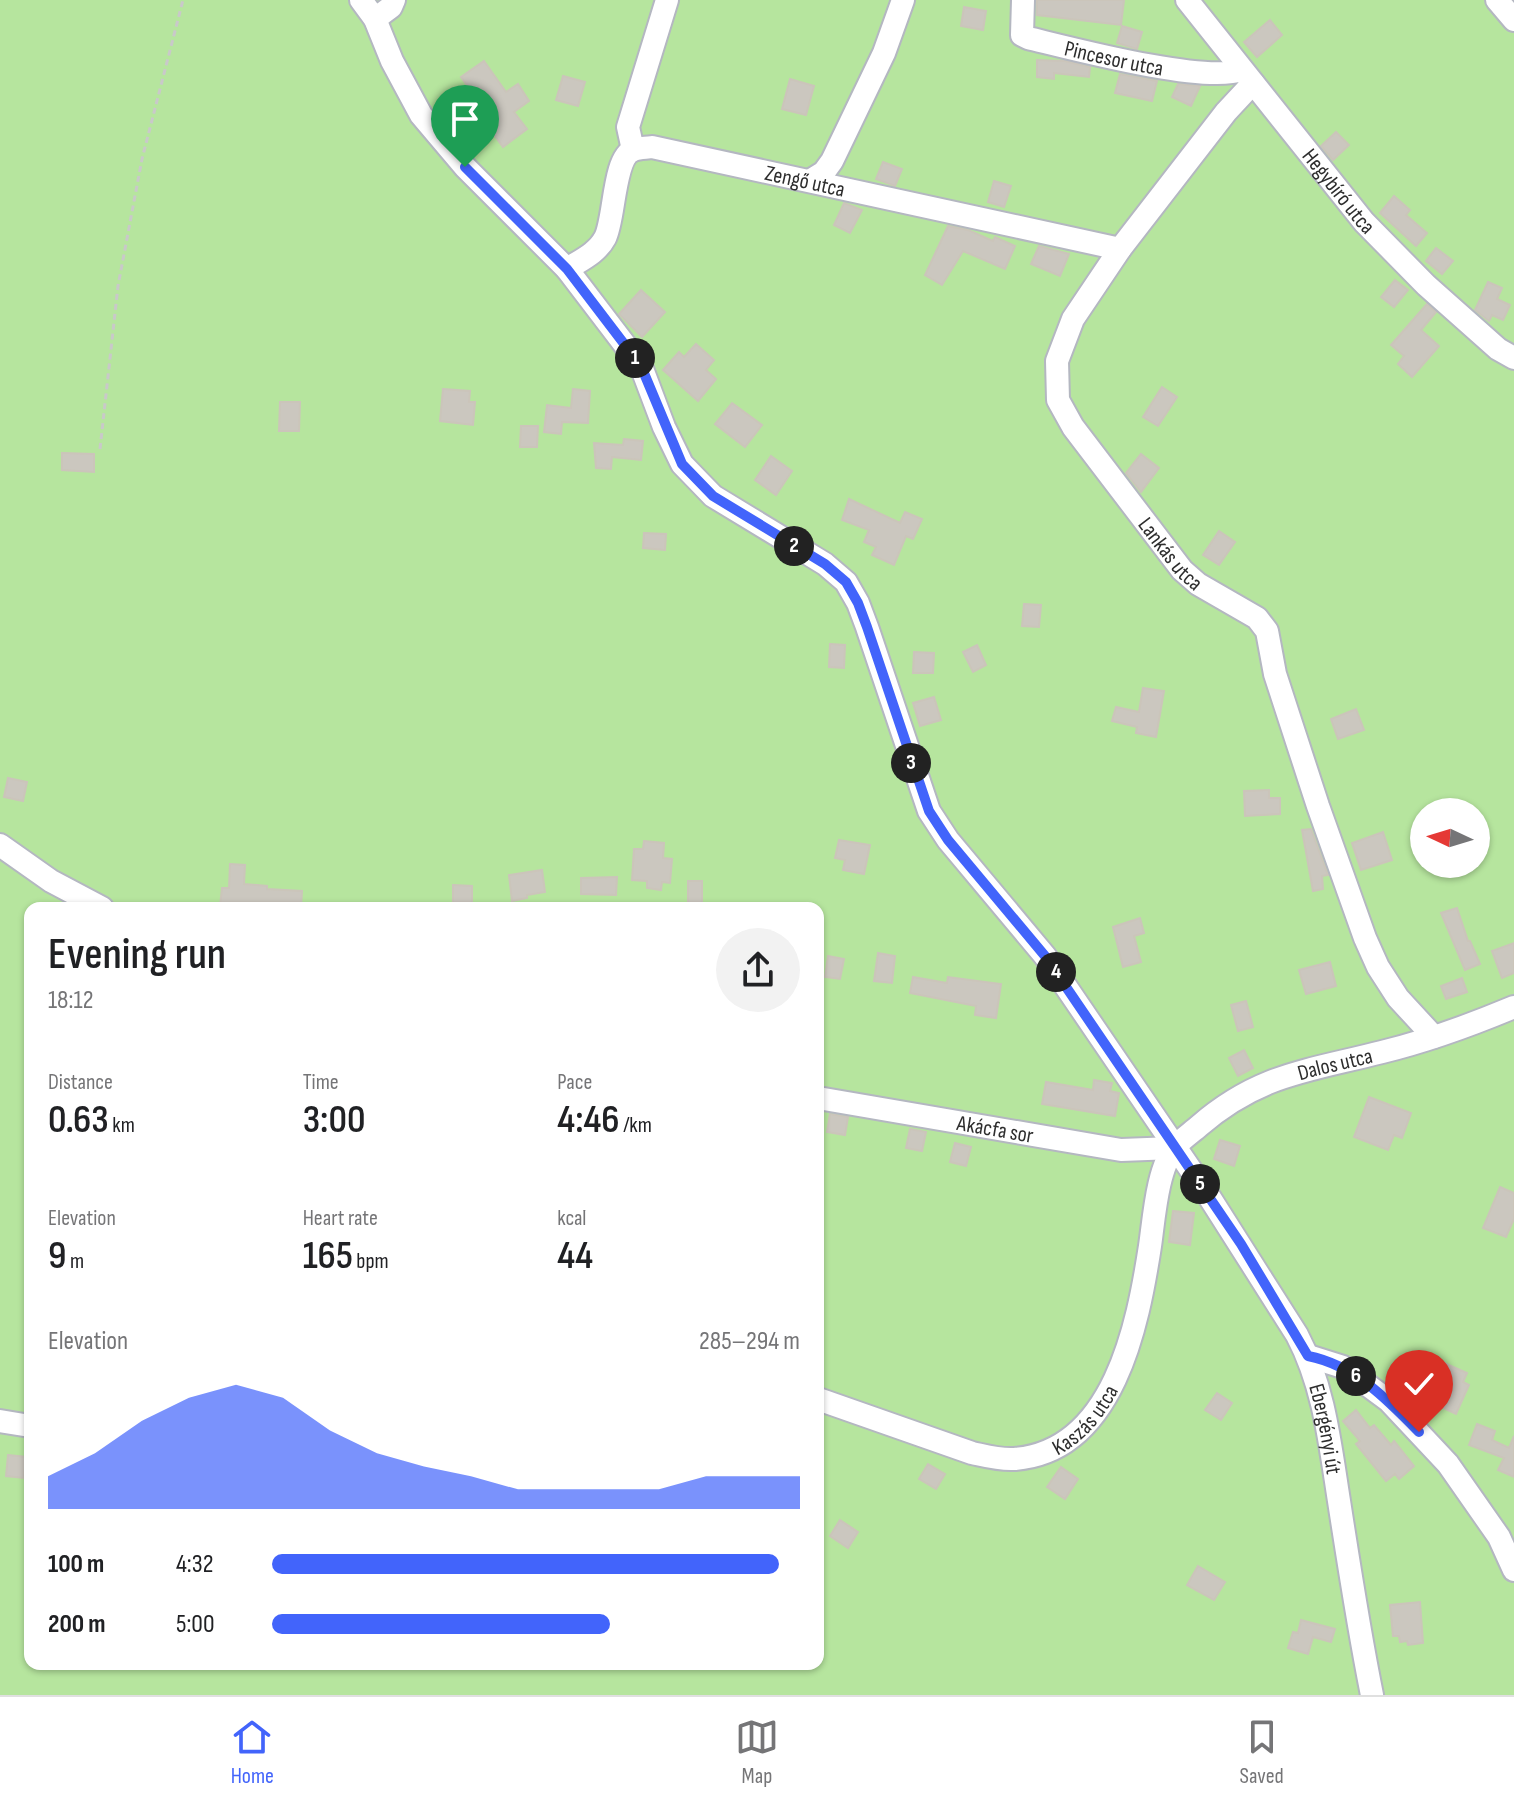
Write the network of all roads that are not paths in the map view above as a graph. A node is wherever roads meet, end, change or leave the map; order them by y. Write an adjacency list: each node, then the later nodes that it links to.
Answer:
1 (361, 0): 8 (street, Ebergényi út)
2 (394, 0): 8 (street)
3 (667, 0): 11 (street)
4 (903, 0): 12 (street)
5 (1023, 0): 10 (street, Pincesor utca)
6 (1187, 0): 10 (street, Hegybíró utca)
7 (1497, 0): 9 (street)
8 (375, 19): 14 (street, Ebergényi út)
9 (1514, 20)
10 (1247, 76): 13 (street, Lankás utca); 15 (street, Hegybíró utca)
11 (633, 150): 12 (street, Zengő utca); 14 (street)
12 (811, 180): 13 (street, Zengő utca)
13 (1120, 249): 19 (street, Lankás utca)
14 (567, 269): 21 (street, Ebergényi út)
15 (1514, 358)
16 (0, 845): 17 (street)
17 (91, 902)
18 (1514, 1007): 19 (street, Dalos utca)
19 (1434, 1037): 21 (street, Dalos utca)
20 (824, 1099): 21 (street, Akácfa sor)
21 (1174, 1148): 22 (street, Ebergényi út); 23 (street, Kaszás utca)
22 (1308, 1356): 26 (street); 27 (street, Ebergényi út)
23 (824, 1401)
24 (0, 1421): 25 (street)
25 (24, 1425)
26 (1514, 1570)
27 (1372, 1695)

